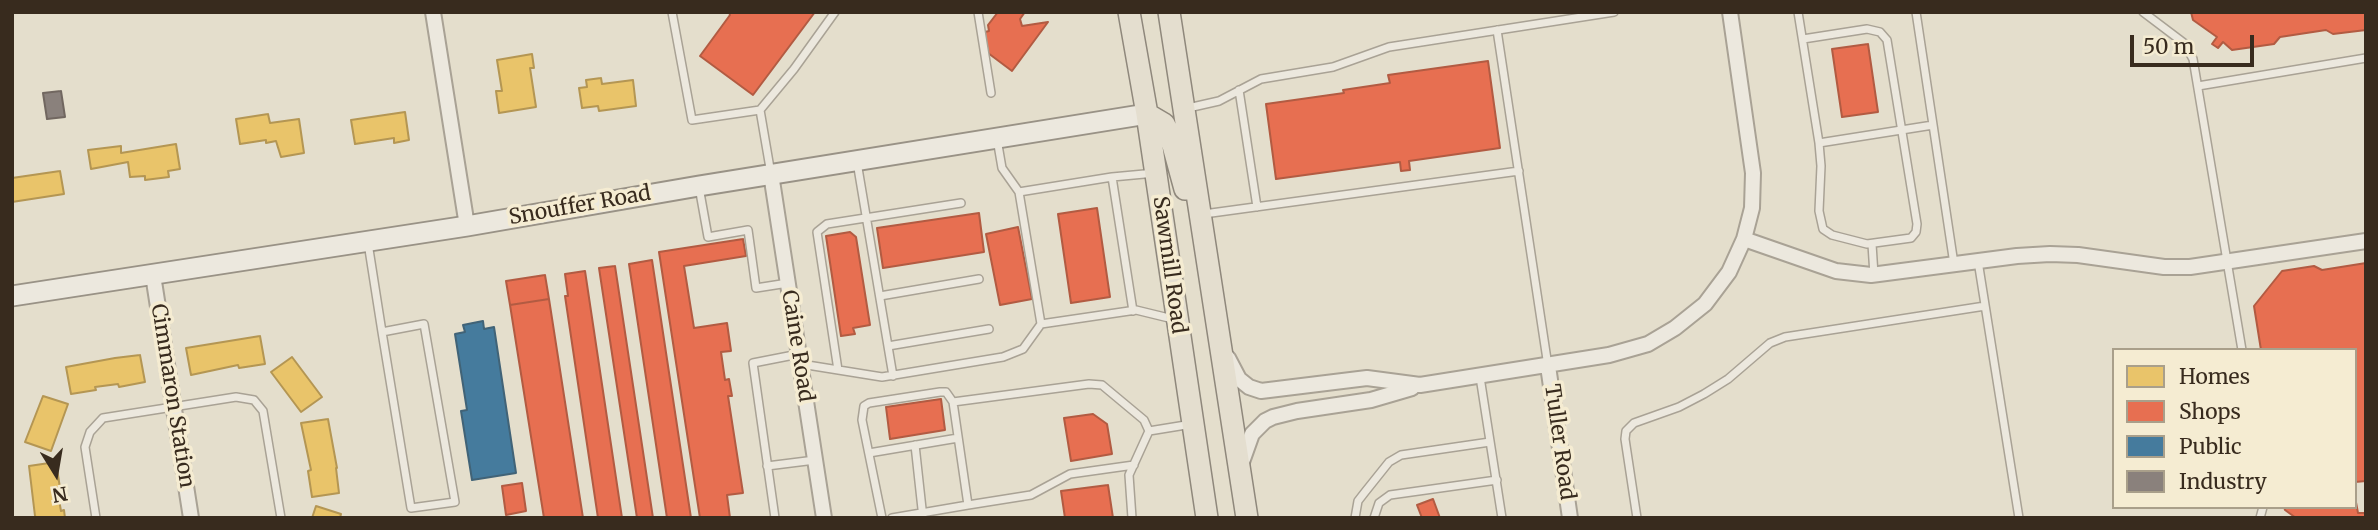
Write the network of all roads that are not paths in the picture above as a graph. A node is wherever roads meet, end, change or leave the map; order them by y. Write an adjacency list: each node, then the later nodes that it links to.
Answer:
1 (433, 12): 37 (street)
2 (672, 12): 20 (lane)
3 (835, 12): 20 (lane)
4 (978, 12): 18 (lane)
5 (1129, 12): 21 (main road, Sawmill Road)
6 (1169, 12): 19 (main road, Sawmill Road)
7 (1614, 12): 12 (lane)
8 (1730, 12): 38 (street)
9 (1798, 12): 14 (lane)
10 (1916, 12): 22 (lane)
11 (2143, 12): 16 (lane)
12 (1605, 13): 13 (lane)
13 (1497, 30): 17 (lane); 27 (lane)
14 (1803, 39): 23 (lane); 25 (lane)
15 (2366, 58): 16 (lane)
16 (2198, 86): 43 (lane)
17 (1238, 90): 19 (lane); 34 (lane)
18 (991, 93)
19 (1184, 109): 35 (main road, Sawmill Road)
20 (760, 110): 29 (lane)
21 (1147, 114): 24 (main road, Snouffer Road); 28 (main road, Sawmill Road); 44 (main road)
22 (1933, 125): 23 (lane); 45 (lane)
23 (1903, 130): 25 (lane); 41 (lane)
24 (997, 138): 26 (main road, Snouffer Road); 32 (lane)
25 (1819, 143): 41 (lane)
26 (857, 161): 29 (main road, Snouffer Road); 36 (lane)
27 (1519, 171): 34 (lane); 62 (lane)
28 (1156, 173): 30 (lane); 54 (main road, Sawmill Road)
29 (771, 174): 31 (main road, Snouffer Road); 49 (street, Caine Road)
30 (1112, 177): 32 (lane); 53 (lane)
31 (699, 186): 37 (main road, Snouffer Road); 49 (lane)
32 (1019, 192): 56 (lane)
33 (961, 203): 36 (lane)
34 (1257, 208): 35 (lane)
35 (1200, 215): 44 (main road, Sawmill Road)
36 (866, 218): 51 (lane); 63 (lane)
37 (467, 226): 40 (main road, Snouffer Road)
38 (1744, 239): 47 (street); 62 (street)
39 (2366, 241): 43 (street)
40 (368, 242): 46 (main road, Snouffer Road); 58 (lane)
41 (1872, 244): 47 (lane)
42 (1978, 261): 43 (street); 45 (street); 52 (lane)
43 (2228, 262): 60 (lane)
44 (1208, 265): 55 (main road, Sawmill Road)
45 (1954, 265): 47 (street)
46 (153, 275): 50 (main road, Snouffer Road); 68 (street, Cimmaron Station)
47 (1874, 275)
48 (979, 279): 51 (lane)
49 (788, 283): 61 (street, Caine Road)
50 (12, 296)
51 (880, 296): 59 (lane)
52 (1985, 306): 98 (lane); 99 (lane)
53 (1133, 311): 54 (lane); 56 (lane)
54 (1177, 320): 69 (main road, Sawmill Road)
55 (1217, 323): 66 (street); 78 (main road, Sawmill Road)
56 (1041, 324): 64 (lane)
57 (989, 329): 59 (lane)
58 (382, 332): 58 (lane)
59 (888, 346): 64 (lane)
60 (2242, 348)
61 (799, 359): 63 (lane); 75 (street, Caine Road); 77 (lane)
62 (1548, 366): 65 (street); 97 (street, Tuller Road)
63 (838, 370): 64 (lane)
64 (894, 376)
65 (1480, 377): 66 (street); 72 (lane)
66 (1432, 383): 78 (street)
67 (953, 402): 70 (lane); 71 (lane); 74 (lane)
68 (174, 407): 84 (lane); 85 (street, Cimmaron Station); 86 (lane)
69 (1193, 424): 70 (lane); 92 (main road, Sawmill Road)
70 (1149, 431): 76 (lane)
71 (958, 438): 73 (lane); 82 (lane)
72 (1490, 442): 79 (lane); 80 (lane)
73 (915, 445): 74 (lane); 83 (lane)
74 (869, 453): 89 (lane)
75 (815, 460): 77 (lane); 88 (street, Caine Road)
76 (1134, 464): 82 (lane); 91 (lane)
77 (767, 466): 87 (lane)
78 (1240, 481): 93 (main road, Sawmill Road)
79 (1497, 481): 81 (lane); 96 (lane)
80 (1365, 492): 81 (lane); 94 (lane)
81 (1379, 503): 95 (lane)
82 (968, 505): 83 (lane)
83 (922, 515): 90 (lane)
84 (96, 518)
85 (191, 518)
86 (281, 518)
87 (775, 518)
88 (824, 518)
89 (883, 518)
90 (892, 518)
91 (1132, 518)
92 (1207, 518)
93 (1247, 518)
94 (1355, 518)
95 (1374, 518)
96 (1502, 518)
97 (1570, 518)
98 (1637, 518)
99 (2019, 518)

